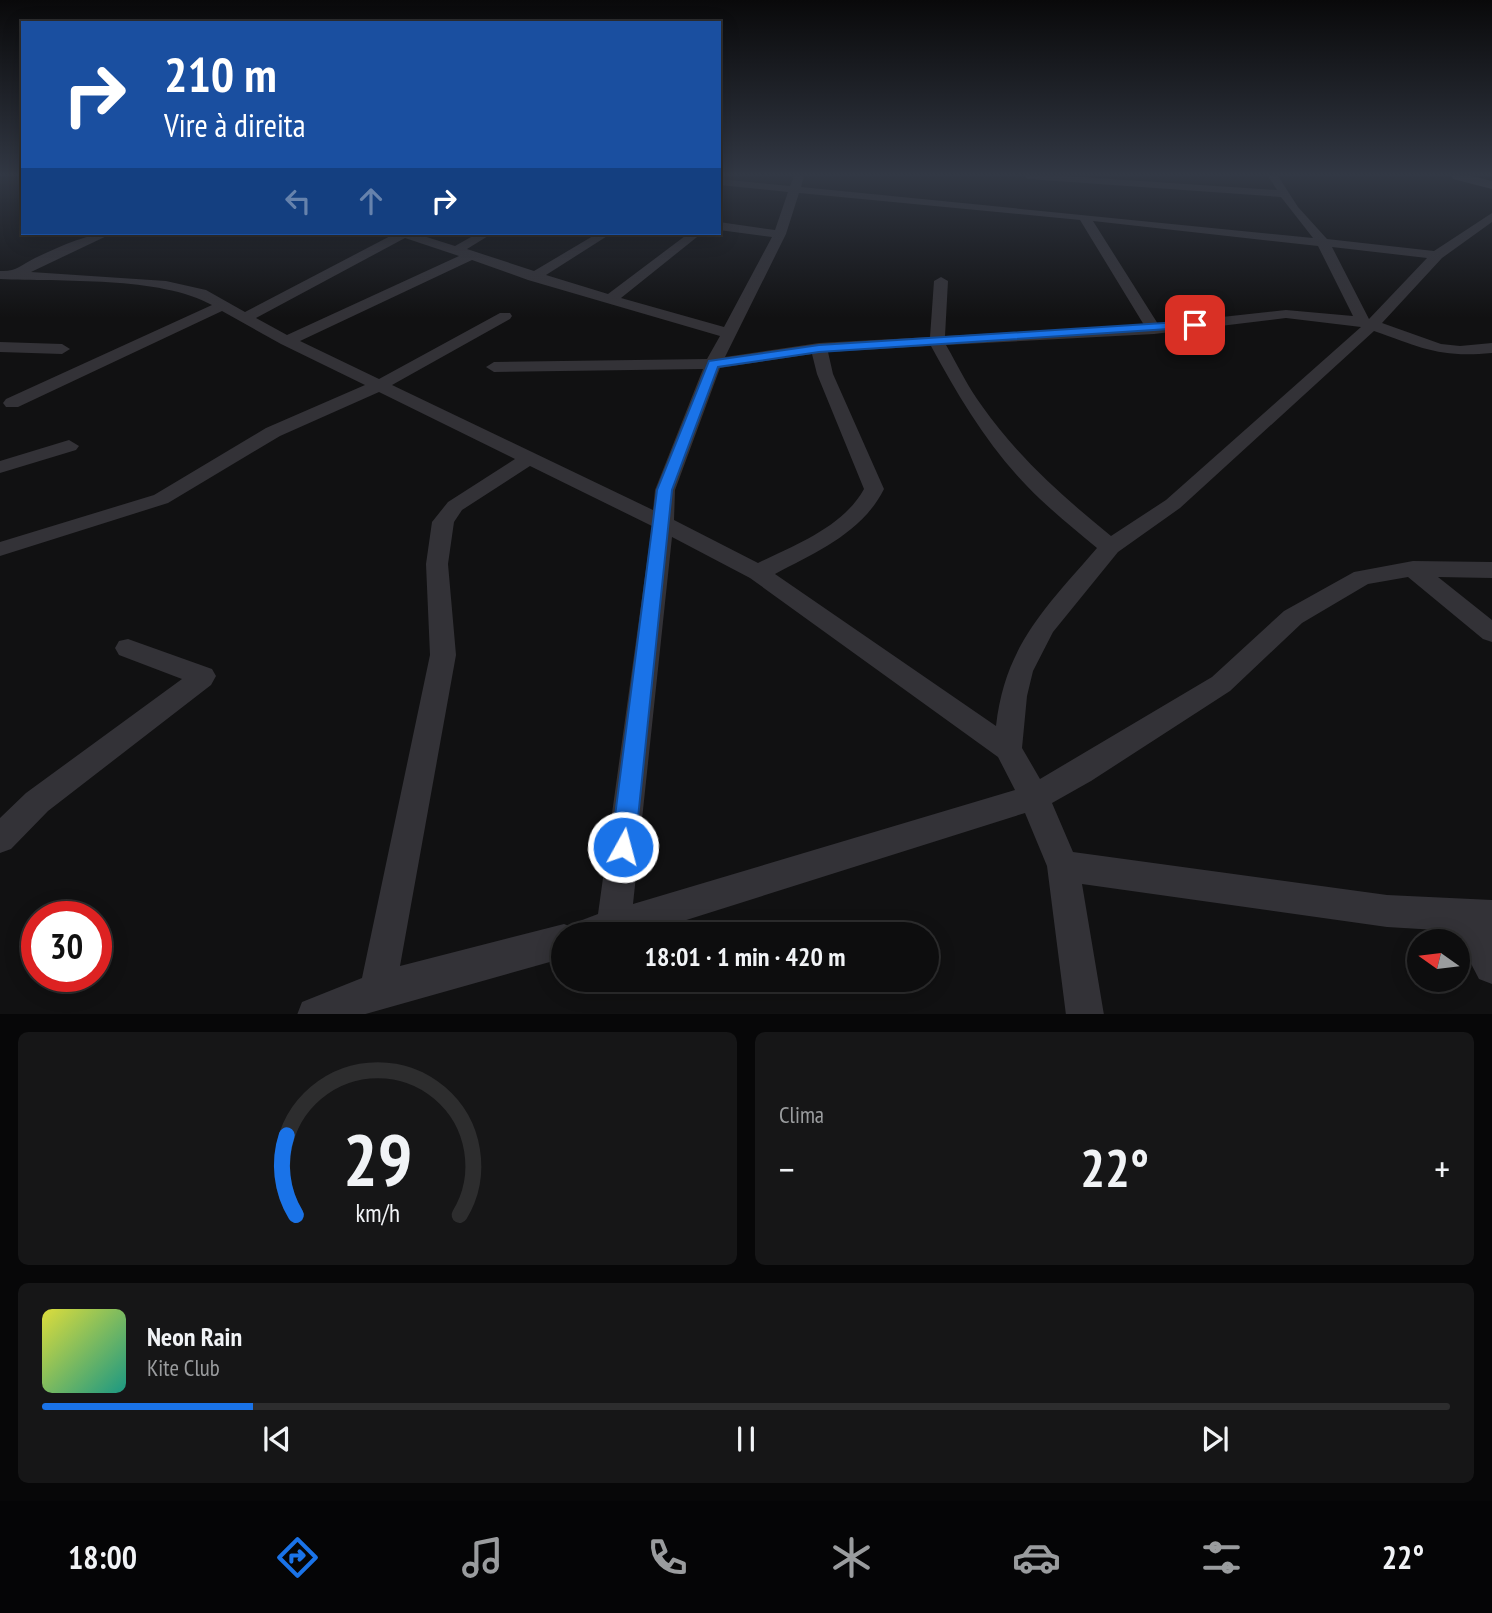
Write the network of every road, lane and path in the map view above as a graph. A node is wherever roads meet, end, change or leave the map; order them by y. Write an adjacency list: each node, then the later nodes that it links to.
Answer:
1 (783, 223): 7 (street)
2 (1089, 223): 26 (street)
3 (1154, 223): 14 (street)
4 (1307, 223): 14 (street)
5 (1483, 223): 16 (street)
6 (721, 226): 7 (street)
7 (780, 234): 27 (street)
8 (102, 235): 17 (street)
9 (400, 235): 24 (street)
10 (410, 235): 15 (street)
11 (485, 235): 15 (street)
12 (603, 235): 18 (street)
13 (693, 235): 21 (street)
14 (1322, 241): 16 (street); 25 (street)
15 (464, 252): 18 (street); 28 (street)
16 (1437, 255): 25 (street)
17 (9, 275): 20 (street); 22 (street)
18 (533, 277): 21 (street)
19 (941, 281): 29 (street)
20 (0, 288)
21 (609, 300): 27 (street)
22 (223, 305): 24 (street); 37 (street)
23 (505, 316): 36 (street)
24 (246, 317): 28 (street)
25 (1368, 323): 26 (street); 32 (street); 42 (street)
26 (1154, 329): 29 (street)
27 (727, 333): 34 (street)
28 (287, 341): 36 (street)
29 (937, 343): 31 (street); 42 (street)
30 (0, 347): 33 (street)
31 (819, 348): 34 (street); 46 (street)
32 (1492, 348)
33 (62, 349)
34 (713, 364): 35 (street); 41 (street)
35 (494, 367)
36 (380, 385): 39 (street); 43 (street)
37 (12, 403)
38 (69, 446): 40 (street)
39 (529, 458): 41 (street); 58 (street)
40 (0, 467)
41 (663, 523): 46 (street); 54 (street)
42 (1110, 547): 49 (street)
43 (0, 550)
44 (1413, 569): 45 (street); 47 (street); 50 (street)
45 (1492, 570)
46 (758, 573): 49 (street)
47 (1492, 633)
48 (128, 648): 51 (street)
49 (1008, 749): 50 (street)
50 (1034, 797): 52 (street); 55 (street)
51 (0, 839)
52 (1063, 866): 53 (street); 60 (street)
53 (1478, 916): 57 (street)
54 (602, 922)
55 (630, 922)
56 (551, 944): 58 (street)
57 (1492, 966)
58 (378, 990): 59 (street)
59 (315, 1014)
60 (1084, 1014)

